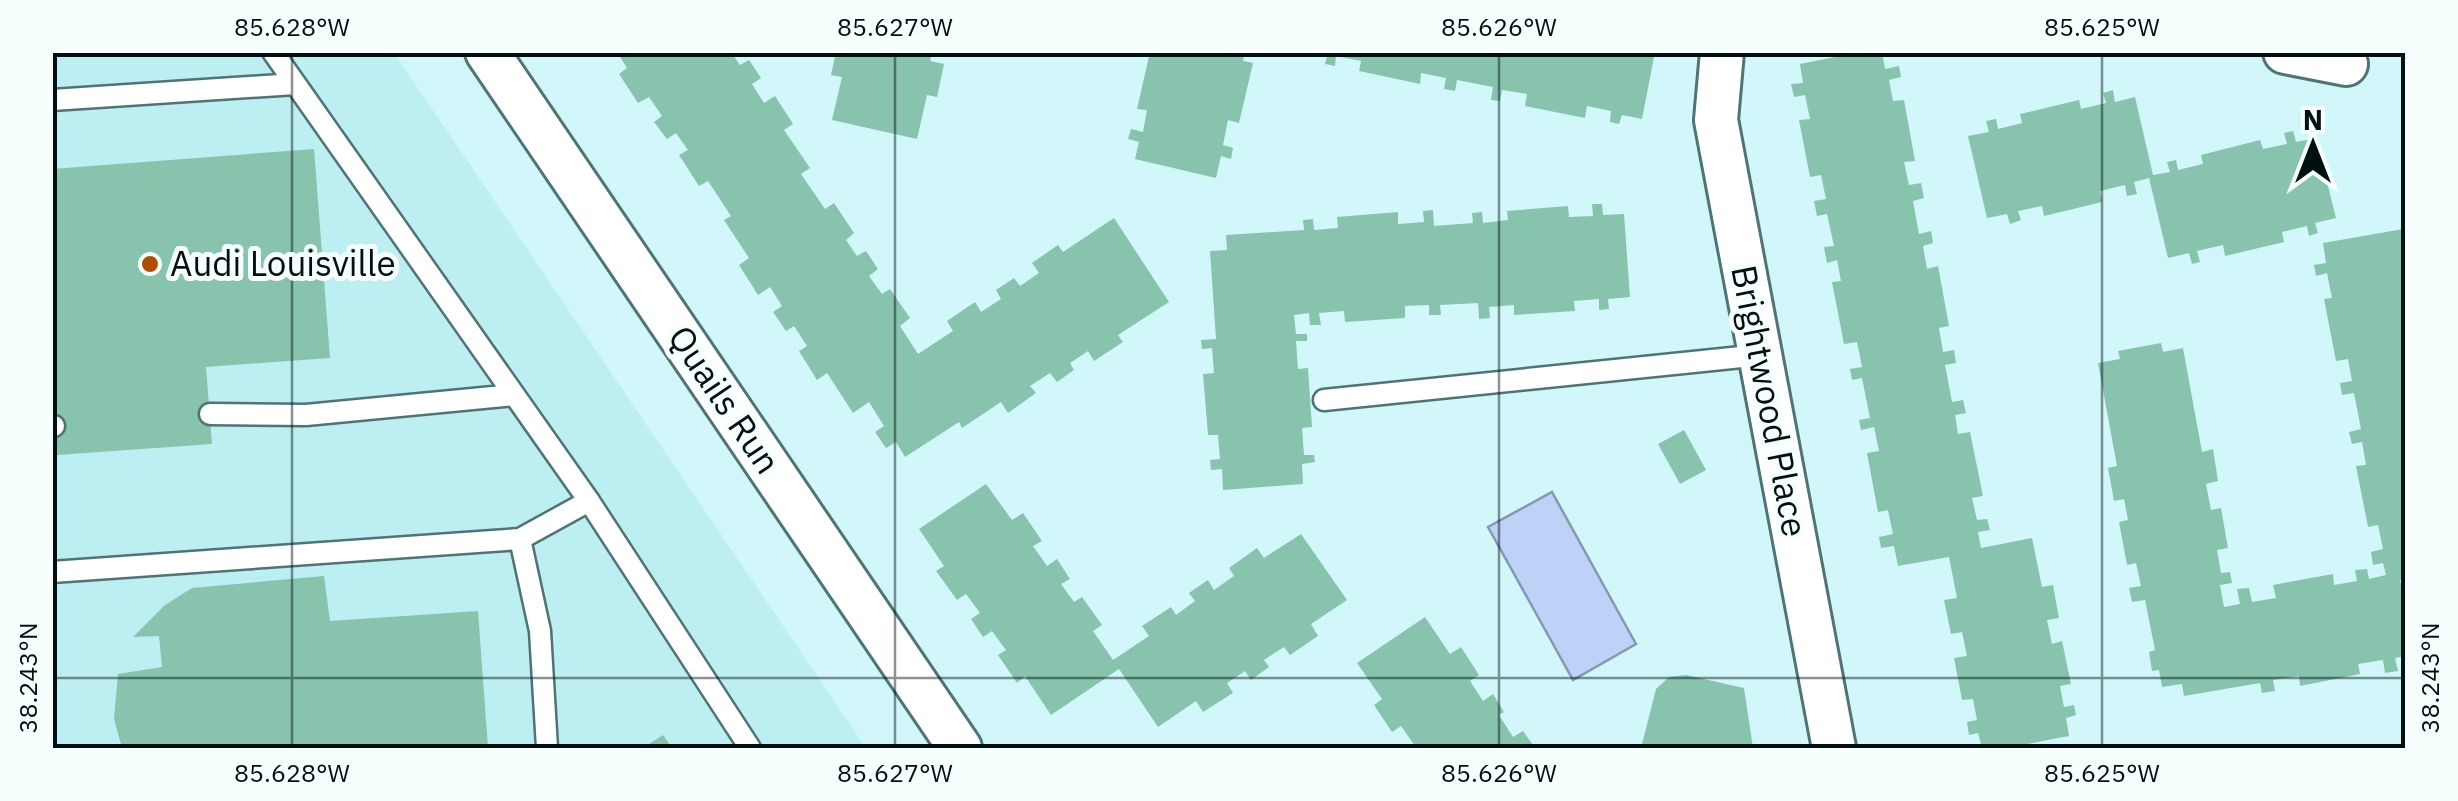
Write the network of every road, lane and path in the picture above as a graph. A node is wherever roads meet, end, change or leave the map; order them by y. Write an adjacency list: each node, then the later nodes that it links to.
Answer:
1 (274, 52): 6 (lane)
2 (487, 52): 17 (street, Quails Run)
3 (1722, 52): 8 (street, Brightwood Place)
4 (2286, 52): 5 (street)
5 (2346, 64)
6 (296, 84): 7 (lane); 9 (lane)
7 (52, 100)
8 (1760, 355): 10 (lane); 18 (street, Brightwood Place)
9 (514, 395): 11 (lane); 12 (lane)
10 (1324, 400)
11 (210, 414)
12 (589, 500): 13 (lane); 16 (lane)
13 (520, 539): 14 (lane); 15 (lane)
14 (52, 572)
15 (546, 748)
16 (750, 748)
17 (960, 748)
18 (1834, 748)

